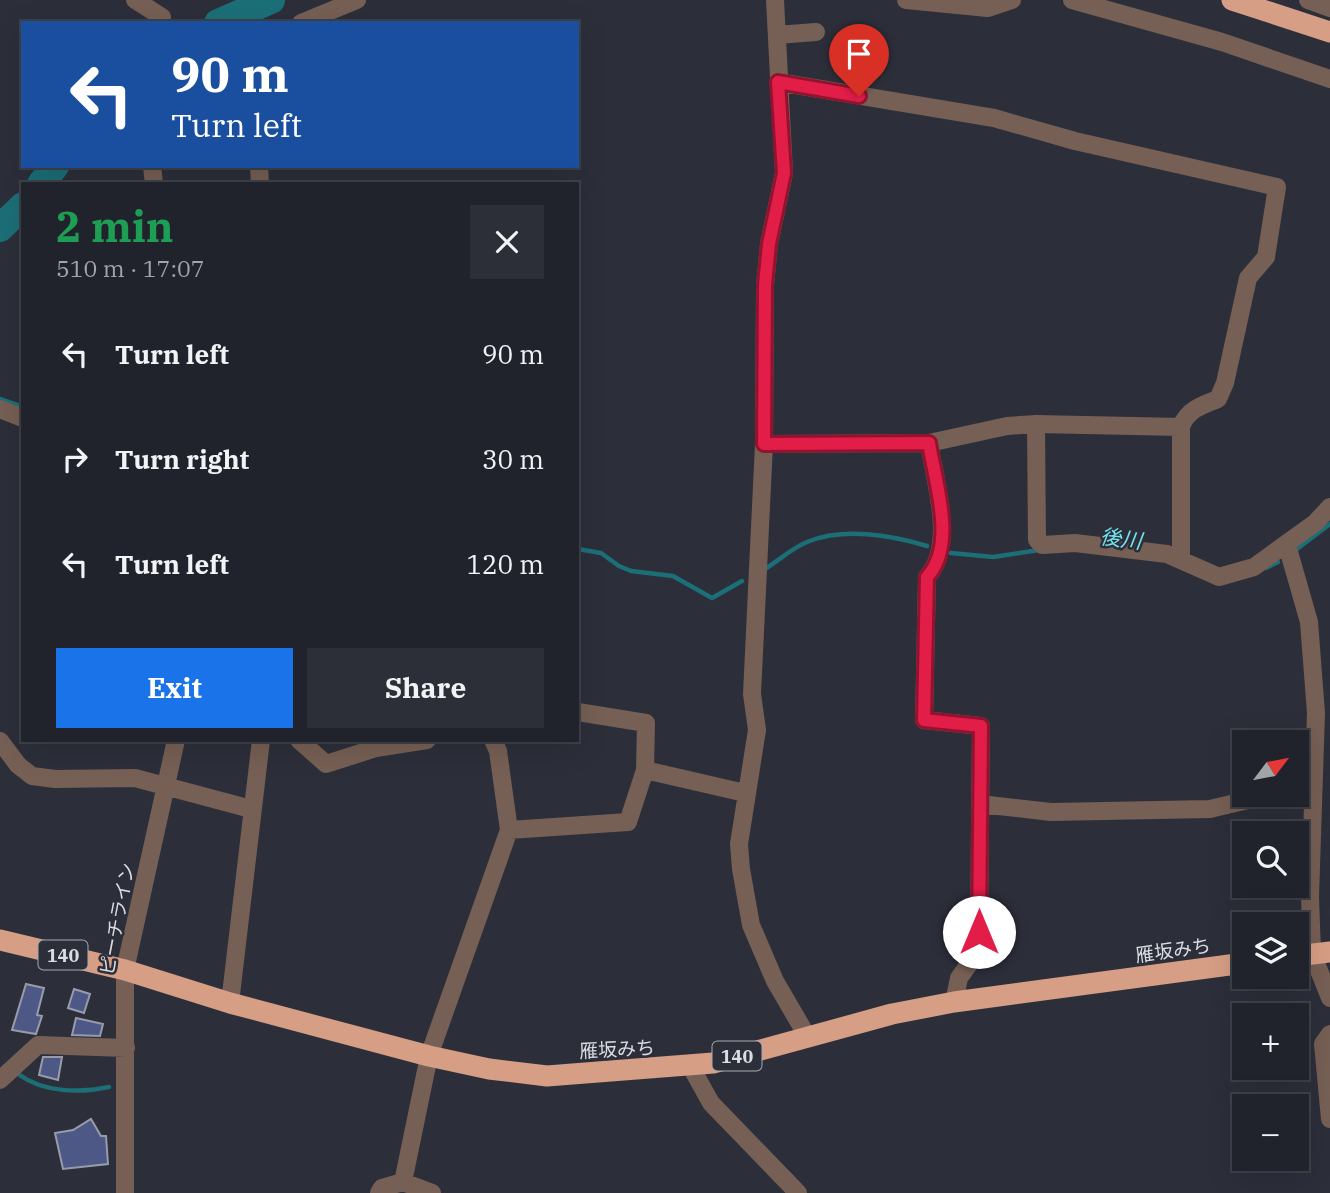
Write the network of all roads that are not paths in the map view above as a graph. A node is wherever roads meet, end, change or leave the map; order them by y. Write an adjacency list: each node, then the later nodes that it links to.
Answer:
1 (135, 0): 10 (street)
2 (357, 0): 11 (street)
3 (775, 0): 14 (street)
4 (906, 0): 5 (street)
5 (1012, 0)
6 (1072, 0): 15 (street)
7 (1232, 0): 13 (highway)
8 (1308, 0): 9 (street)
9 (1330, 8)
10 (163, 13)
11 (306, 21)
12 (816, 32): 14 (street)
13 (1330, 33)
14 (777, 36): 16 (street)
15 (1330, 79)
16 (778, 82): 20 (street); 22 (street)
17 (0, 409): 18 (street)
18 (21, 417)
19 (1036, 424): 20 (street); 21 (street); 25 (street)
20 (1181, 427): 25 (street)
21 (929, 443): 22 (street); 37 (street)
22 (764, 444): 36 (street)
23 (1330, 507): 24 (street)
24 (1287, 545): 25 (street); 33 (street)
25 (1181, 559)
26 (579, 712): 34 (street)
27 (0, 741): 35 (street)
28 (176, 742): 35 (street, ピーチライン)
29 (261, 742): 40 (street)
30 (301, 742): 31 (street)
31 (414, 742)
32 (494, 742): 41 (street)
33 (1309, 760)
34 (645, 770): 36 (street); 41 (street)
35 (167, 785): 40 (street); 45 (street, ピーチライン)
36 (745, 793): 50 (street)
37 (979, 804): 38 (street); 47 (street)
38 (1232, 804)
39 (1306, 807): 43 (street)
40 (251, 810): 48 (street)
41 (509, 830): 52 (street)
42 (0, 940): 45 (highway, 雁坂みち / 140)
43 (1313, 954): 46 (street)
44 (1232, 965): 47 (highway, 雁坂みち / 140)
45 (125, 970): 48 (highway, 雁坂みち / 140); 51 (street, ピーチライン)
46 (1330, 998)
47 (954, 1002): 50 (highway, 雁坂みち / 140)
48 (230, 1003): 52 (highway, 雁坂みち / 140)
49 (1330, 1034): 55 (street)
50 (807, 1036): 53 (highway, 雁坂みち / 140)
51 (126, 1048): 54 (street); 57 (street, ピーチライン)
52 (429, 1056): 53 (highway, 雁坂みち / 140); 56 (street)
53 (691, 1067): 60 (street)
54 (0, 1080)
55 (1330, 1119)
56 (403, 1182): 58 (street); 59 (street)
57 (125, 1193)
58 (379, 1193)
59 (432, 1193)
60 (798, 1193)

